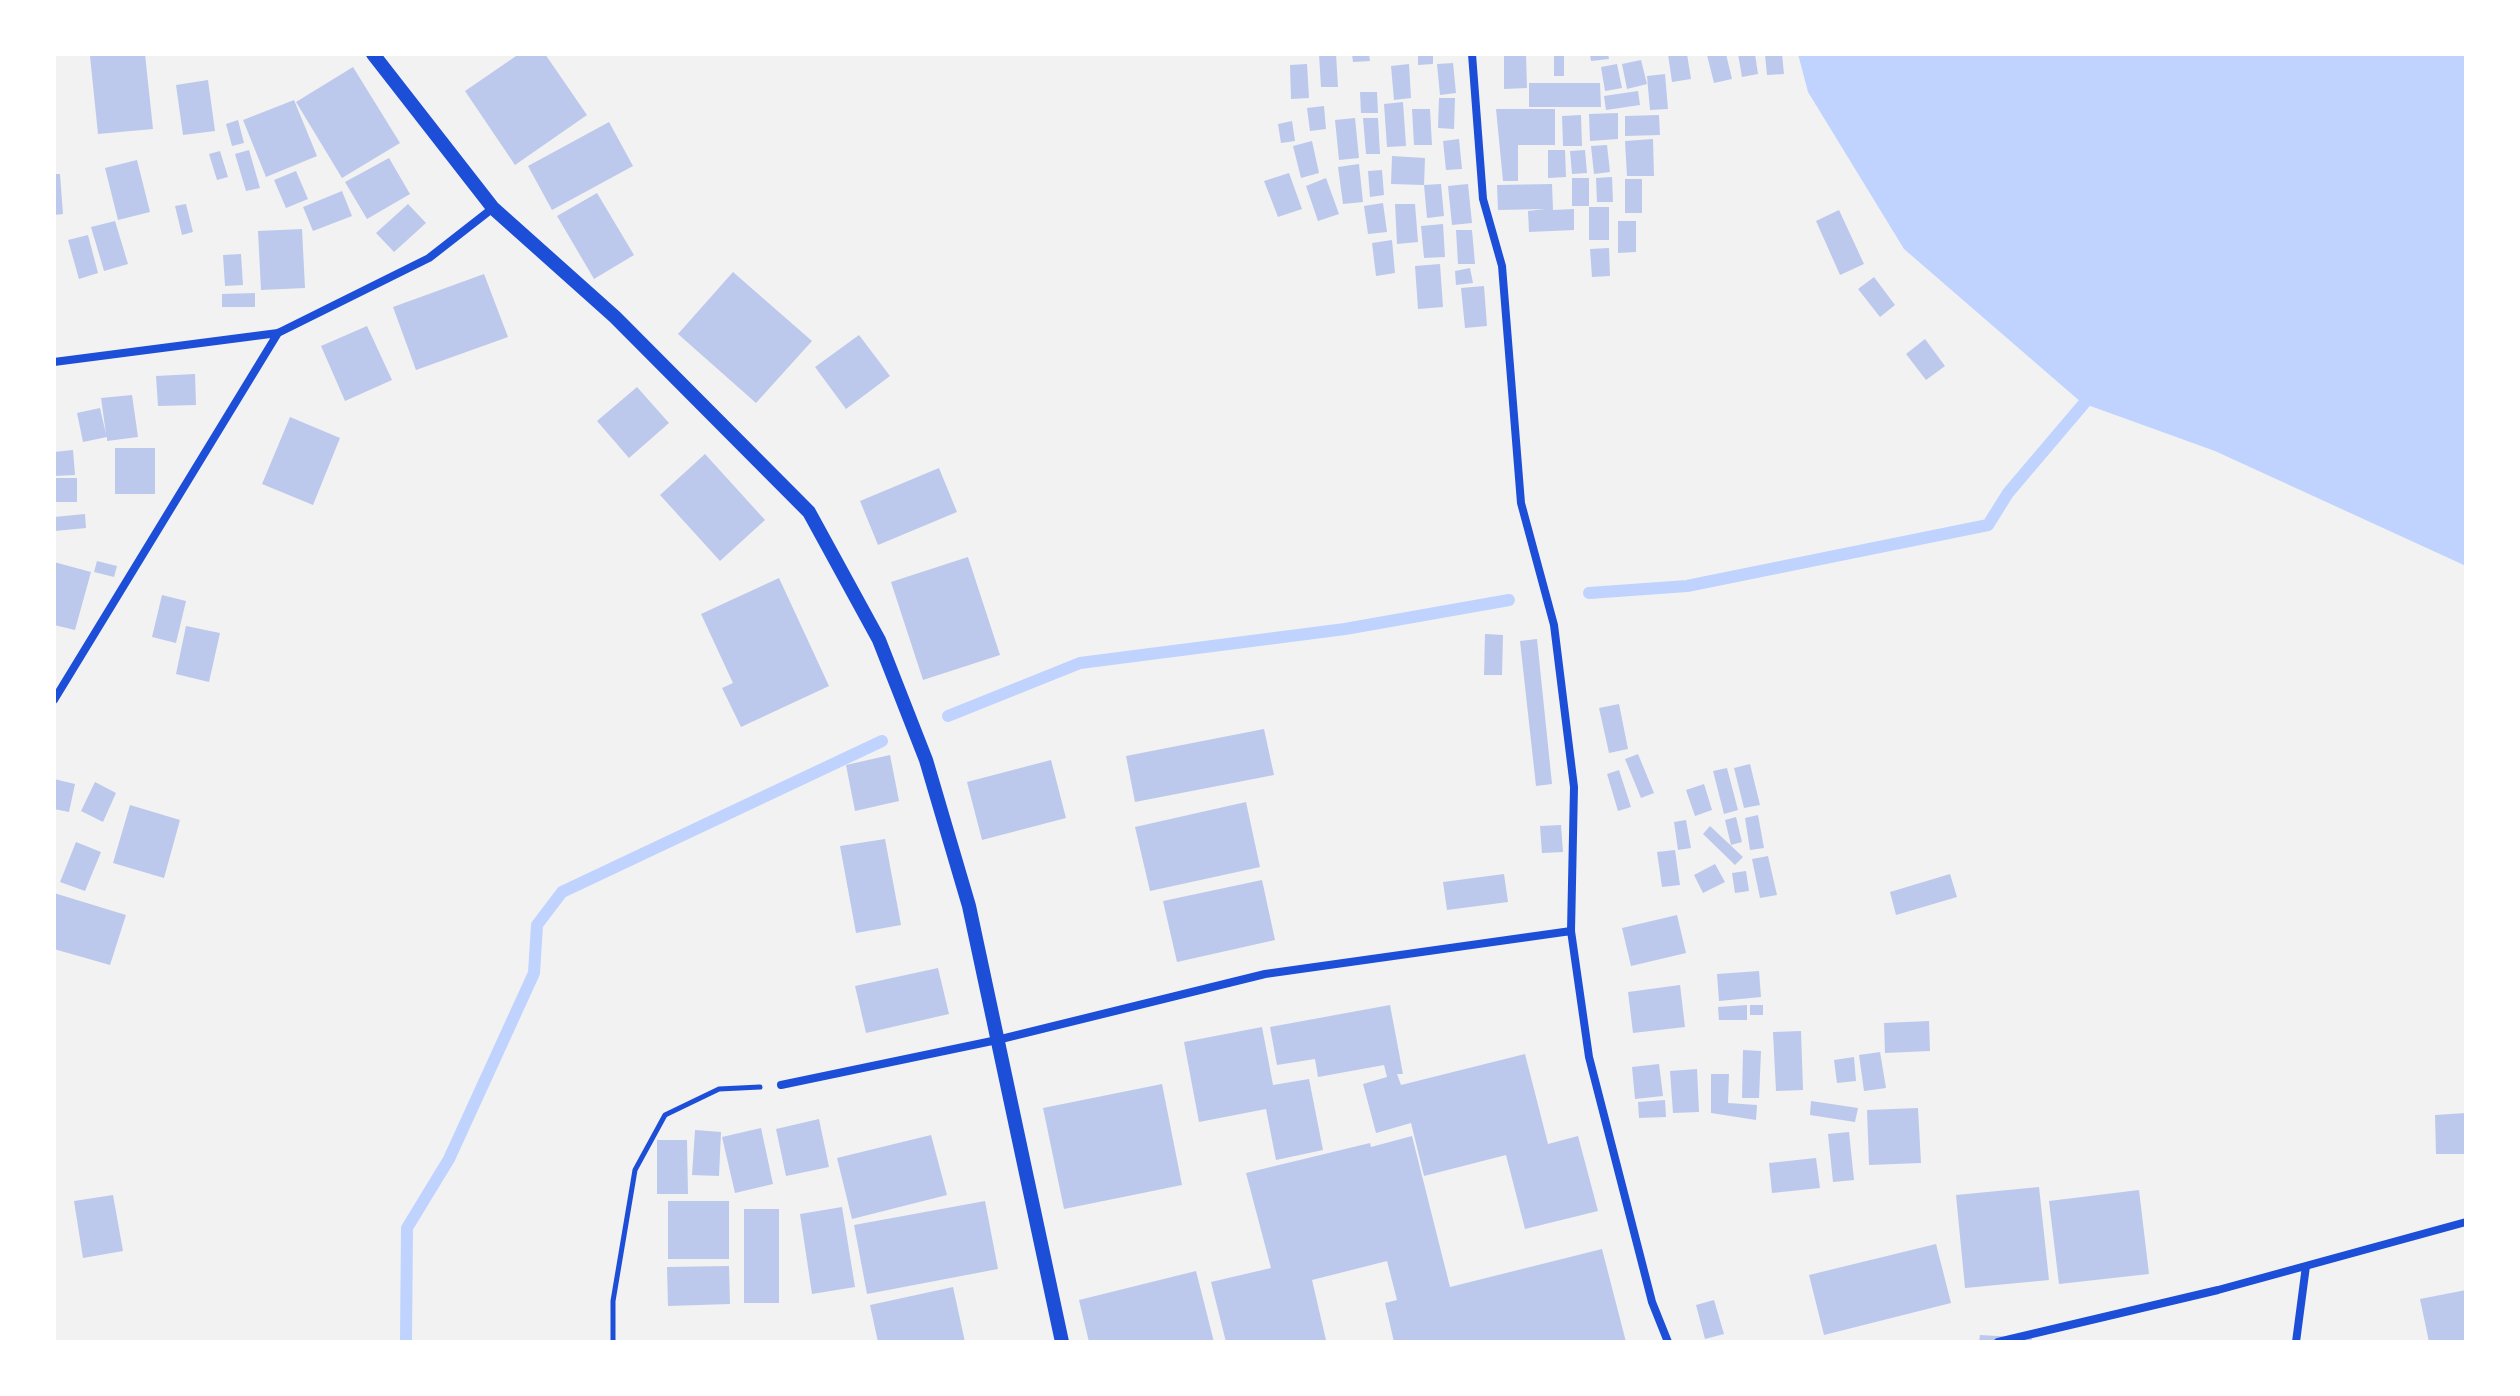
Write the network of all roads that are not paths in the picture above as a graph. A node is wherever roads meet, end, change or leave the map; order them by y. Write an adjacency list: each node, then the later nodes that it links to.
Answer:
1 (373, 54): 3 (street)
2 (1472, 54): 7 (street)
3 (493, 208): 4 (street); 8 (street)
4 (278, 333): 5 (street); 6 (street)
5 (54, 362)
6 (54, 700)
7 (1571, 931): 8 (street); 13 (street)
8 (997, 1040): 9 (street); 12 (street)
9 (781, 1085)
10 (2466, 1222): 11 (street)
11 (2306, 1266): 14 (street); 15 (street)
12 (1062, 1342)
13 (1668, 1342)
14 (1998, 1342)
15 (2296, 1342)

